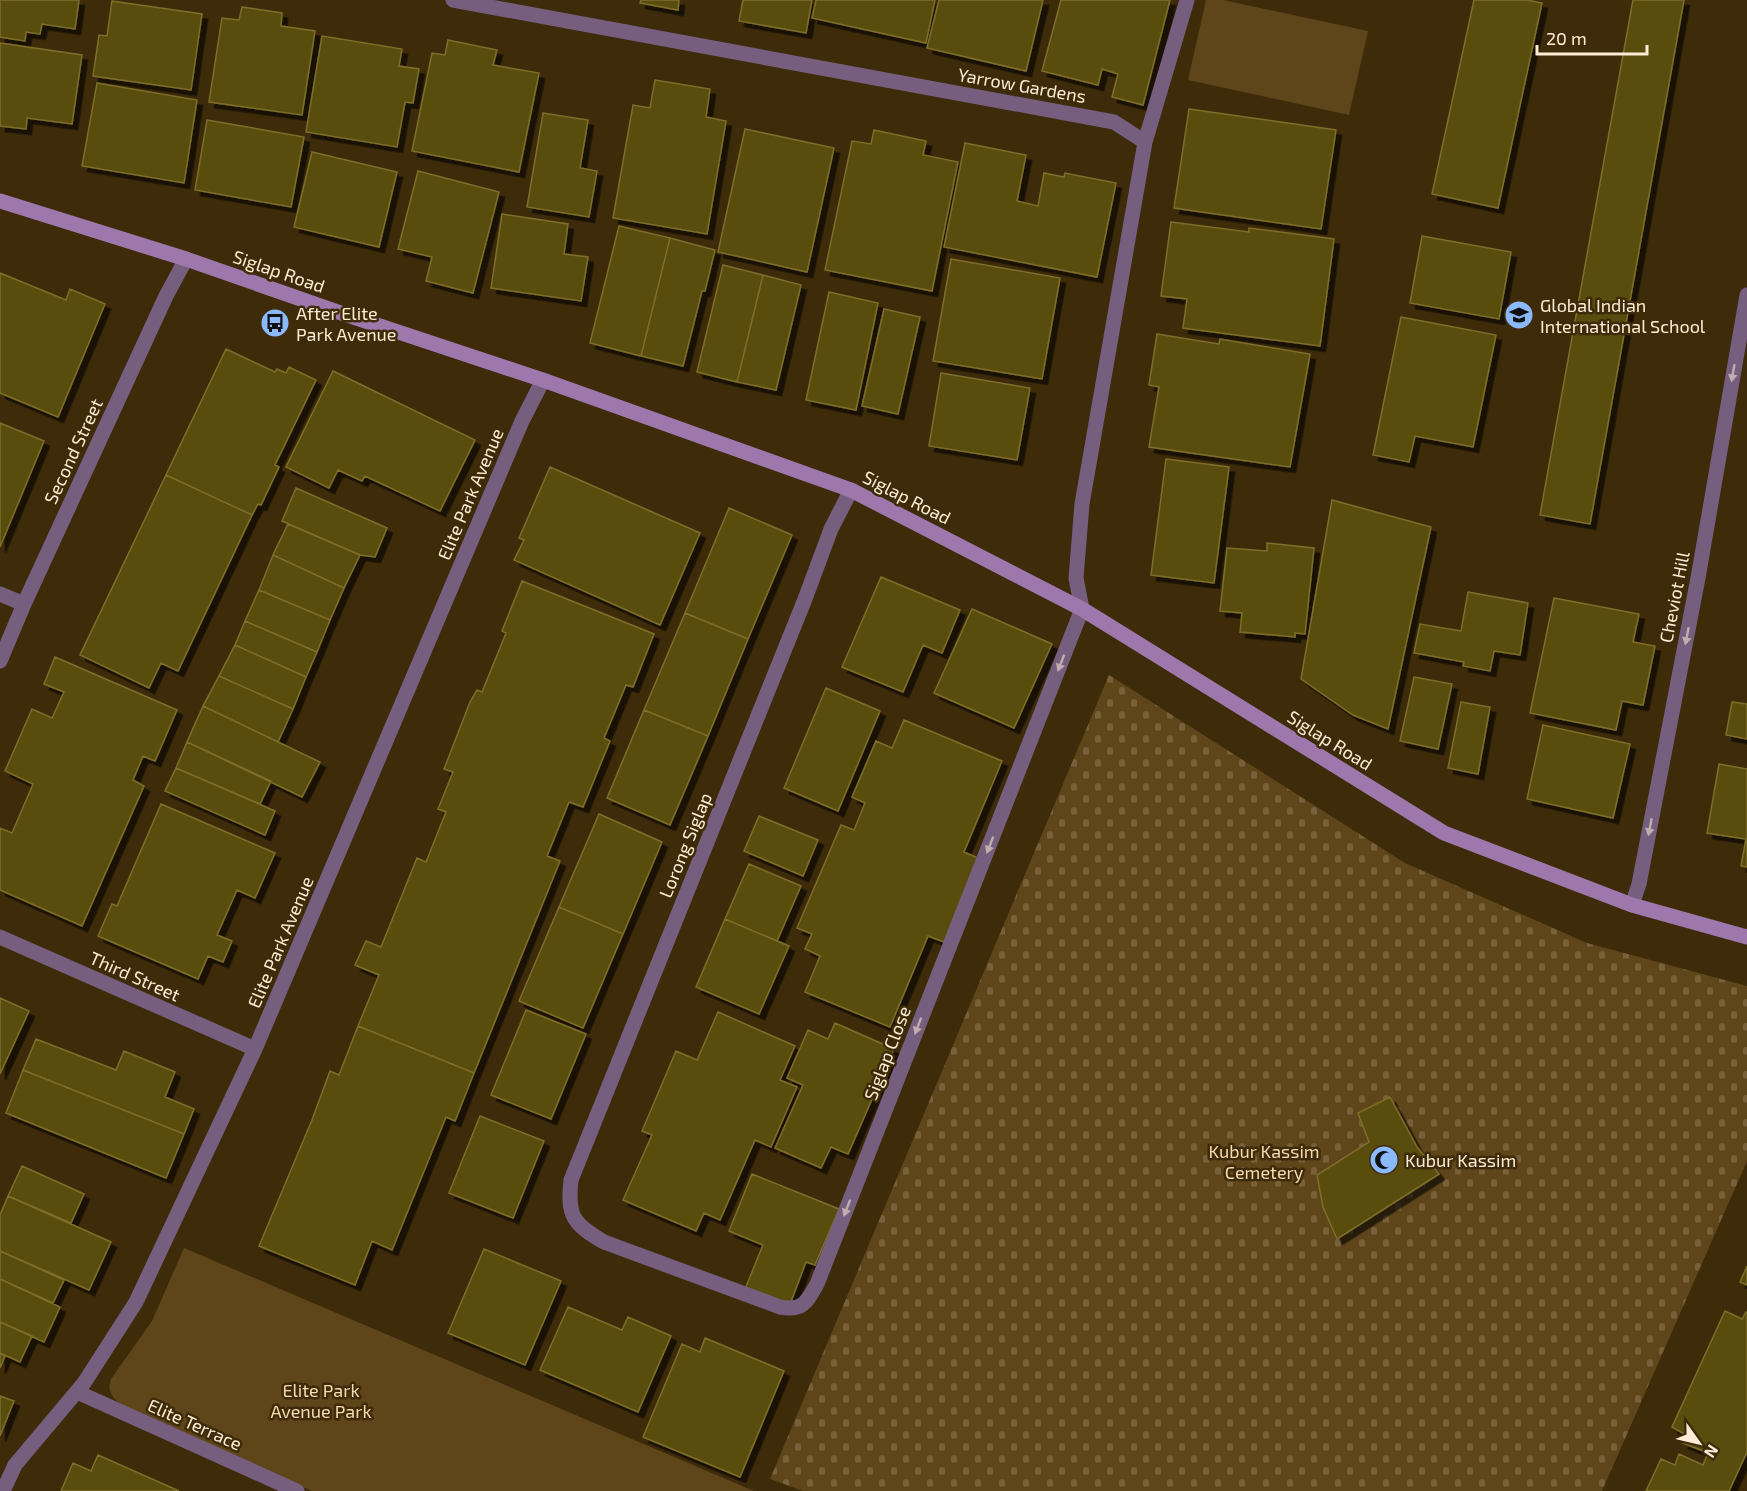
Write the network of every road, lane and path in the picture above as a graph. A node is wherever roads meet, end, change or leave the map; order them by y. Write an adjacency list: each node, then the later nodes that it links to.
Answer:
1 (453, 0): 3 (street, Yarrow Gardens)
2 (1187, 0): 3 (street)
3 (1145, 142): 11 (street)
4 (0, 201): 5 (main road, Siglap Road)
5 (186, 259): 7 (main road, Siglap Road); 10 (street, Second Street)
6 (1747, 295): 13 (street, Cheviot Hill, one-way to 13)
7 (543, 380): 8 (main road, Siglap Road); 16 (street, Elite Park Avenue)
8 (851, 490): 11 (main road, Siglap Road); 17 (street, Lorong Siglap)
9 (0, 594): 10 (street)
10 (24, 604): 12 (street, Second Street)
11 (1082, 609): 13 (main road, Siglap Road); 17 (street, Siglap Close, one-way to 17)
12 (0, 661)
13 (1632, 905): 15 (main road, Siglap Road)
14 (0, 937): 16 (street, Third Street)
15 (1747, 937)
16 (255, 1049): 18 (street, Elite Park Avenue)
17 (573, 1219)
18 (77, 1392): 19 (street, Elite Park Avenue); 20 (street, Elite Terrace)
19 (3, 1491)
20 (297, 1491)

